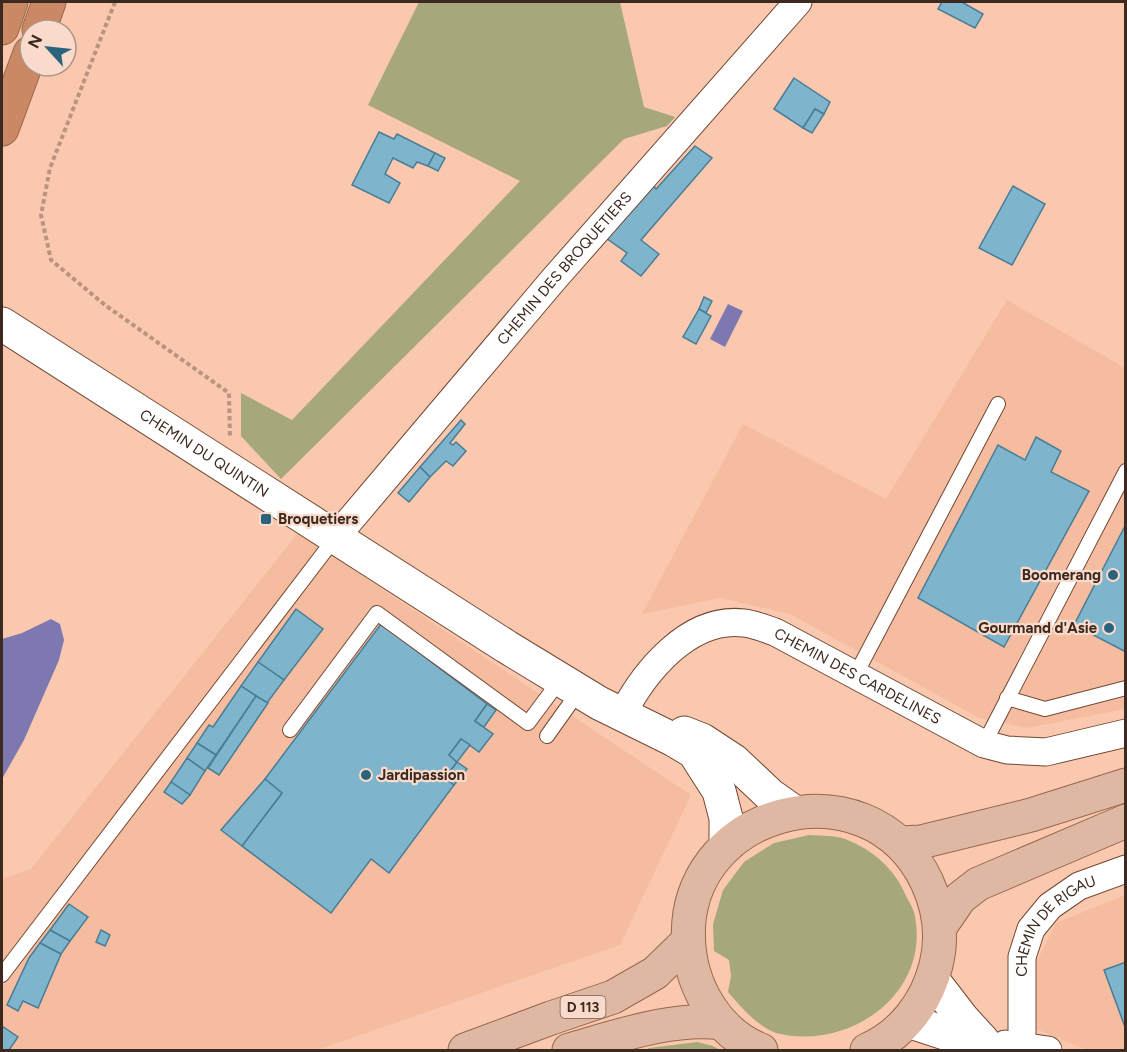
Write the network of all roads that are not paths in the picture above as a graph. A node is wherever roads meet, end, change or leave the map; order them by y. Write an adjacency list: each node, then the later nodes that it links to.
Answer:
1 (11, 2): 5 (highway)
2 (49, 2): 4 (highway)
3 (798, 2): 11 (street, CHEMIN DES BROQUETIERS)
4 (43, 18)
5 (2, 28)
6 (21, 78): 7 (highway)
7 (2, 129)
8 (14, 332): 11 (street, CHEMIN DU QUINTIN)
9 (998, 404): 12 (lane)
10 (1125, 471): 15 (lane)
11 (335, 538): 13 (street, CHEMIN DU QUINTIN); 29 (lane)
12 (856, 674): 16 (street, CHEMIN DES CARDELINES); 20 (street, CHEMIN DES CARDELINES)
13 (570, 685): 16 (street, CHEMIN DU QUINTIN); 17 (lane); 19 (lane)
14 (1125, 688): 15 (lane)
15 (1007, 698): 20 (lane)
16 (622, 715): 22 (street, CHEMIN DU QUINTIN); 25 (street, CHEMIN DU QUINTIN)
17 (290, 730)
18 (1125, 732): 20 (street, CHEMIN DES CARDELINES)
19 (547, 736)
20 (984, 744)
21 (1125, 785): 24 (main road)
22 (794, 812): 24 (main road); 25 (main road)
23 (1125, 821): 27 (main road)
24 (900, 843): 27 (main road)
25 (726, 846): 28 (main road)
26 (1125, 869): 34 (street, CHEMIN DE RIGAU)
27 (940, 927): 30 (main road)
28 (688, 941): 32 (main road); 35 (main road, D 113)
29 (2, 975)
30 (932, 980): 31 (main road); 34 (street)
31 (908, 1021): 34 (street); 38 (main road)
32 (722, 1023): 33 (main road, D 113); 37 (main road)
33 (628, 1041): 36 (main road, D 113)
34 (996, 1046): 39 (street)
35 (465, 1050)
36 (569, 1050)
37 (760, 1050)
38 (867, 1050)
39 (1048, 1050)

